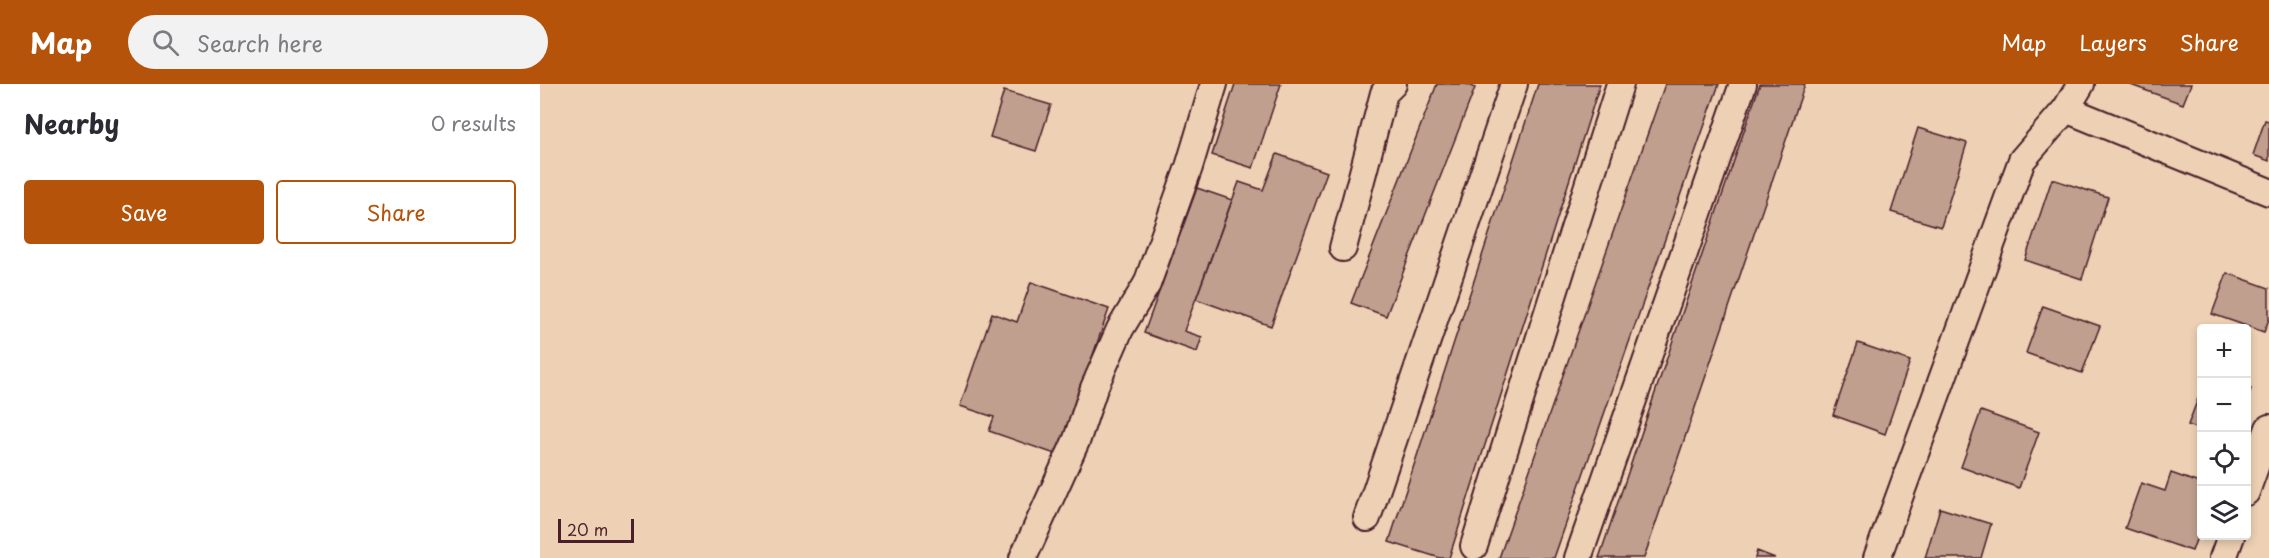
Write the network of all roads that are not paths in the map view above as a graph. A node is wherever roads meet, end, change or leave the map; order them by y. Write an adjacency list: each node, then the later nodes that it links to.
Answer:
1 (1214, 84): 15 (street)
2 (1393, 84): 9 (street)
3 (1514, 84): 12 (street)
4 (1620, 84): 14 (street)
5 (1743, 84): 16 (street)
6 (2081, 84): 7 (street)
7 (2066, 109): 8 (street); 17 (street)
8 (2269, 192)
9 (1343, 248)
10 (2269, 428): 11 (street)
11 (2249, 486)
12 (1367, 518)
13 (2230, 540): 18 (street)
14 (1474, 546)
15 (1023, 558)
16 (1578, 558)
17 (1877, 558)
18 (2223, 558)

